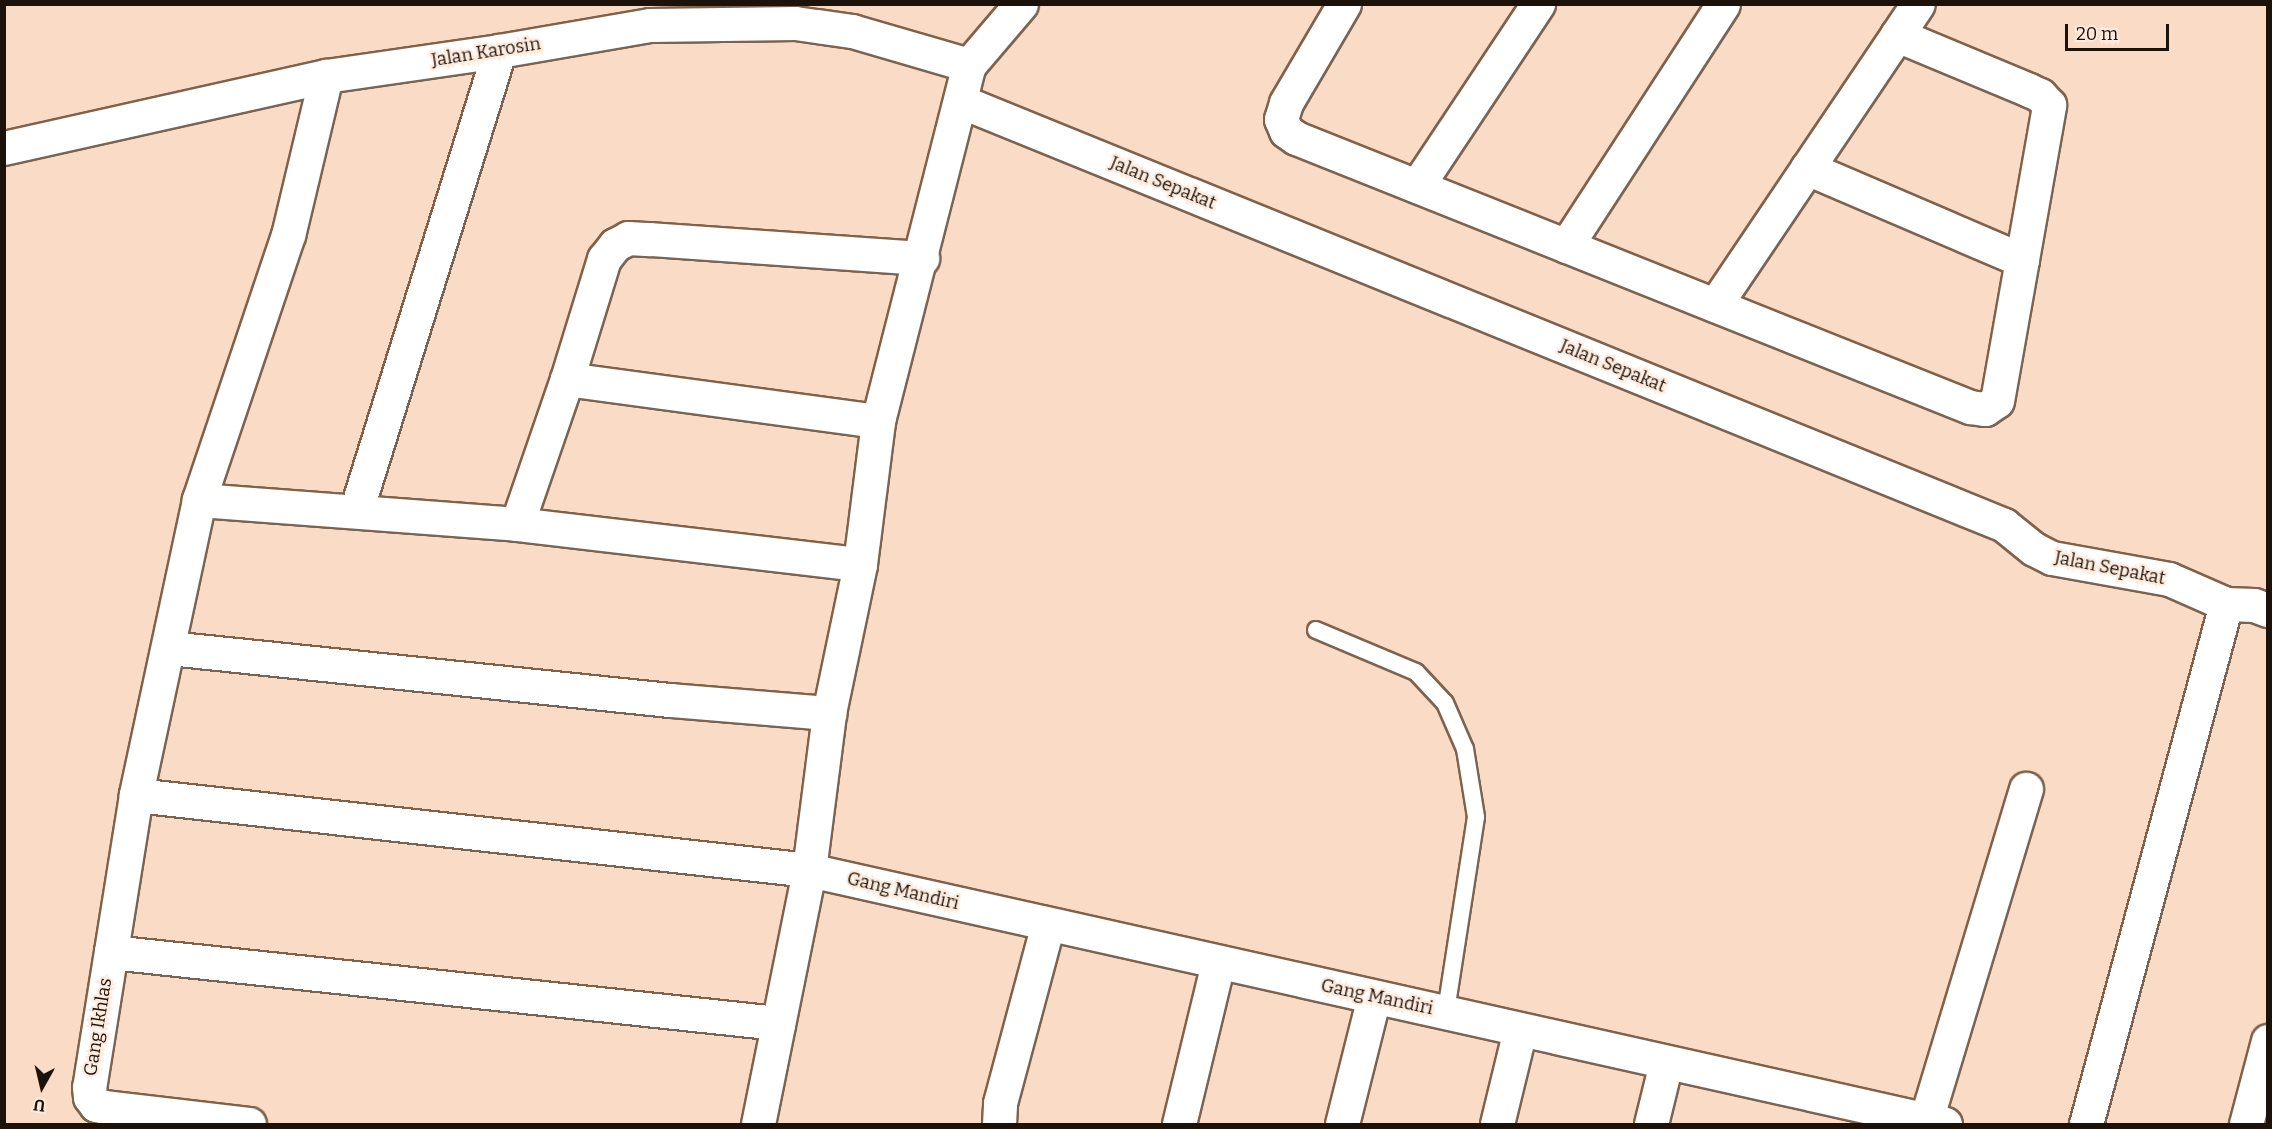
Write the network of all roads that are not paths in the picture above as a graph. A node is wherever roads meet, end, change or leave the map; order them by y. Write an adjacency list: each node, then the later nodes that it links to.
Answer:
1 (1022, 4): 8 (street)
2 (1344, 4): 13 (street)
3 (1538, 4): 13 (street)
4 (1723, 4): 14 (street)
5 (1918, 4): 6 (street)
6 (1897, 35): 12 (street); 16 (street)
7 (499, 51): 8 (street, Jalan Karosin); 9 (street, Jalan Karosin); 21 (street)
8 (969, 65): 10 (street)
9 (326, 76): 11 (street, Jalan Karosin); 20 (street, Gang Ikhlas)
10 (960, 101): 15 (street); 24 (street, Jalan Sepakat)
11 (4, 148)
12 (1807, 168): 16 (street); 17 (street)
13 (1417, 186): 14 (street)
14 (1566, 246): 17 (street)
15 (922, 258): 18 (street); 19 (street)
16 (2022, 260): 17 (street)
17 (1715, 305)
18 (567, 379): 19 (street); 22 (street)
19 (878, 421): 23 (street)
20 (199, 500): 21 (street); 27 (street, Gang Ikhlas)
21 (356, 511): 22 (street)
22 (517, 524): 23 (street)
23 (860, 564): 28 (street)
24 (2226, 604): 25 (street, Jalan Sepakat); 50 (street)
25 (2268, 610)
26 (1316, 630): 36 (lane)
27 (169, 648): 28 (street); 30 (street, Gang Ikhlas)
28 (829, 713): 31 (street)
29 (2026, 789): 42 (street)
30 (136, 795): 31 (street, Gang Mandiri); 33 (street, Gang Ikhlas)
31 (809, 870): 32 (street, Gang Mandiri); 37 (street)
32 (1048, 924): 34 (street, Gang Mandiri); 45 (street)
33 (111, 952): 37 (street); 43 (street, Gang Ikhlas)
34 (1218, 963): 35 (street, Gang Mandiri); 46 (street)
35 (1374, 997): 36 (street, Gang Mandiri); 47 (street)
36 (1446, 1011): 38 (street, Gang Mandiri)
37 (778, 1023): 44 (street)
38 (1520, 1030): 40 (street, Gang Mandiri); 48 (street)
39 (2268, 1041): 51 (street)
40 (1666, 1063): 41 (street, Gang Mandiri); 49 (street)
41 (1816, 1111): 42 (street, Gang Mandiri)
42 (1936, 1122)
43 (249, 1125)
44 (758, 1125)
45 (999, 1125)
46 (1179, 1125)
47 (1342, 1125)
48 (1497, 1125)
49 (1651, 1125)
50 (2086, 1125)
51 (2246, 1125)

